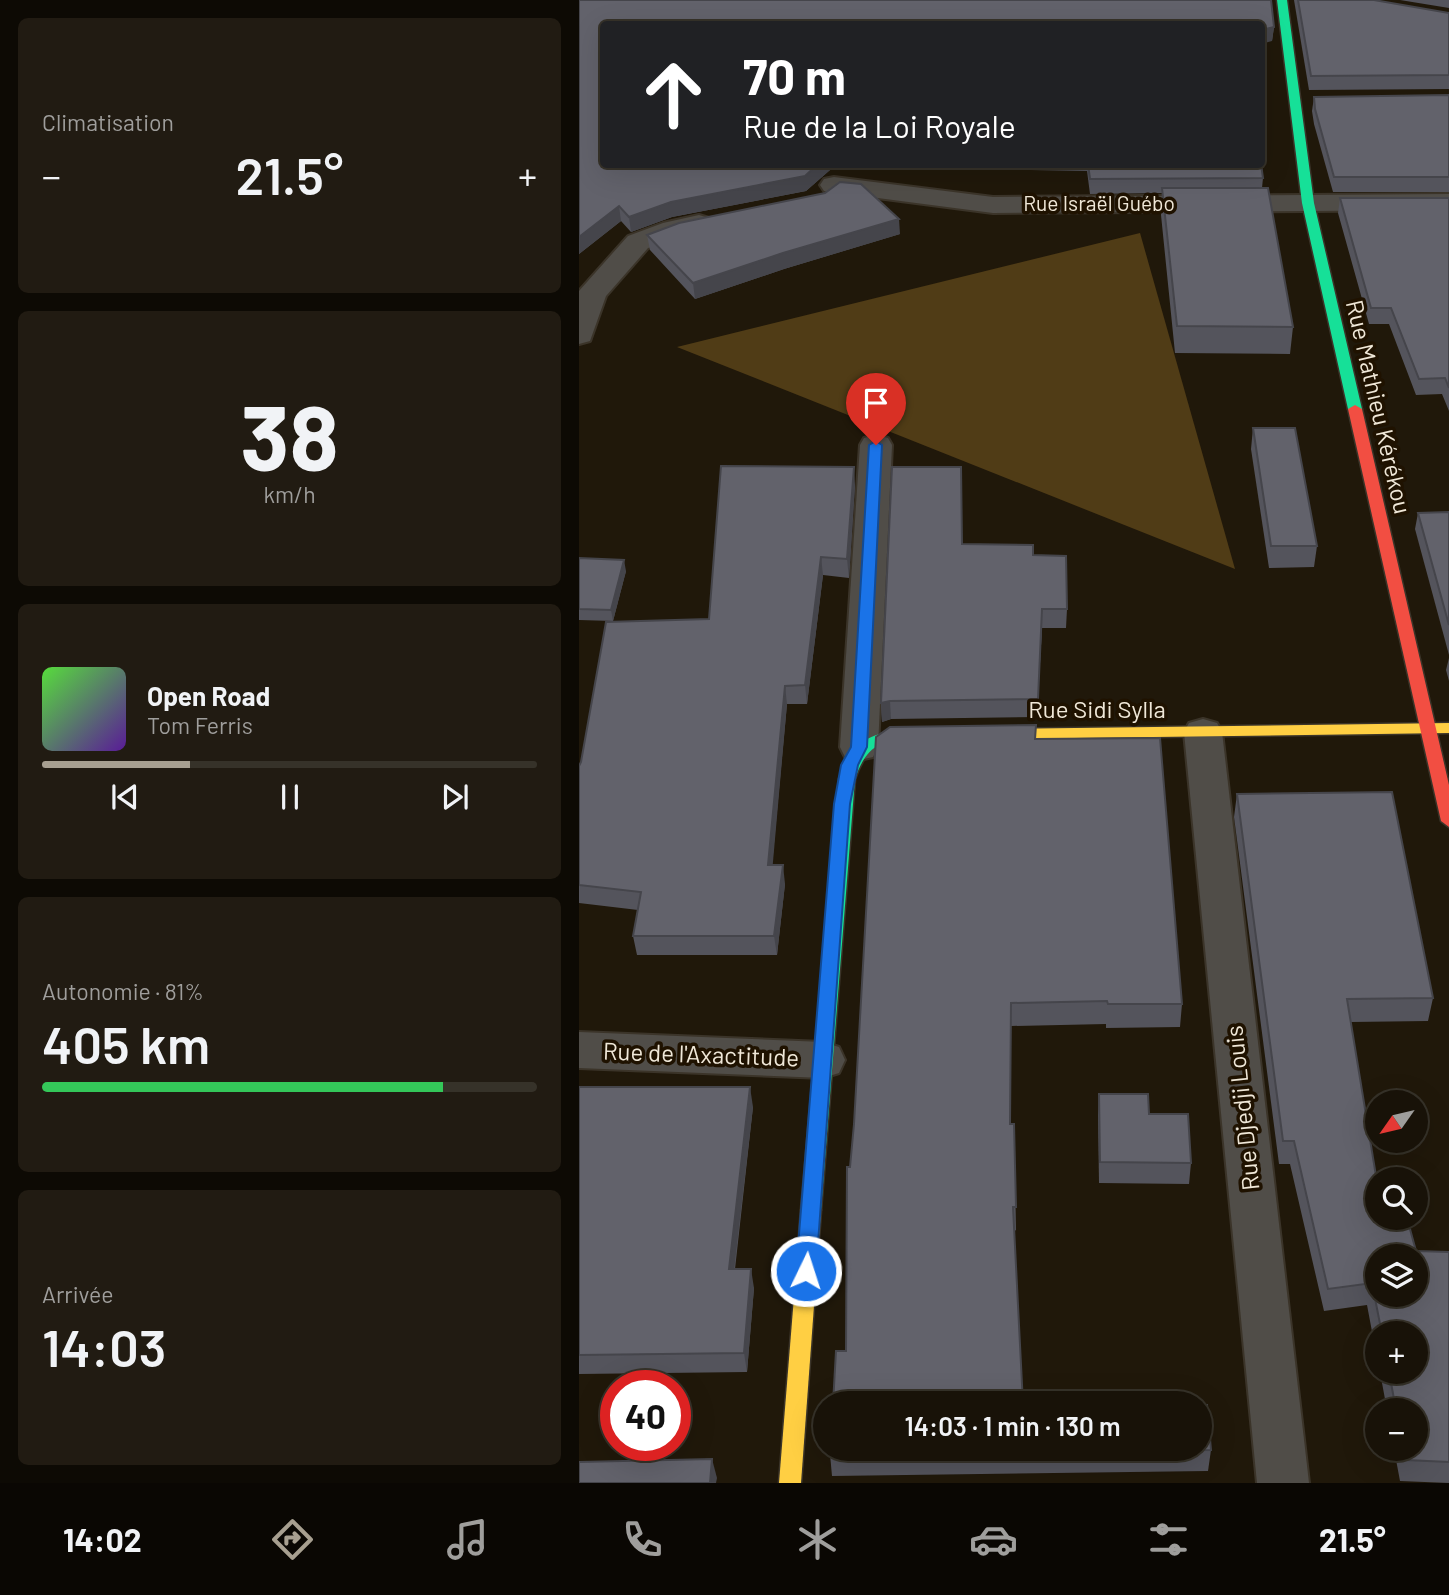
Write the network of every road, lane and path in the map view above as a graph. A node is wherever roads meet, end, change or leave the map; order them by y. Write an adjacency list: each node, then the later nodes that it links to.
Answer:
1 (1282, 0): 3 (street, Rue Mathieu Kérékou)
2 (1324, 100): 3 (street)
3 (1296, 101): 6 (street, Rue Mathieu Kérékou)
4 (853, 168): 6 (street, Rue Israël Guébo)
5 (1449, 202): 6 (street, Rue Israël Guébo)
6 (1308, 203): 10 (street, Rue Mathieu Kérékou)
7 (725, 219): 8 (street)
8 (579, 335)
9 (876, 445): 13 (street)
10 (1428, 727): 11 (street, Rue Sidi Sylla); 12 (street, Rue Sidi Sylla); 14 (street, Rue Mathieu Kérékou)
11 (1449, 728)
12 (1203, 732): 13 (street, Rue Sidi Sylla); 18 (street, Rue Djedji Louis)
13 (859, 747): 16 (street)
14 (1449, 821)
15 (579, 1050): 16 (street, Rue de l'Axactitude)
16 (823, 1060): 17 (street)
17 (790, 1483)
18 (1283, 1483)

